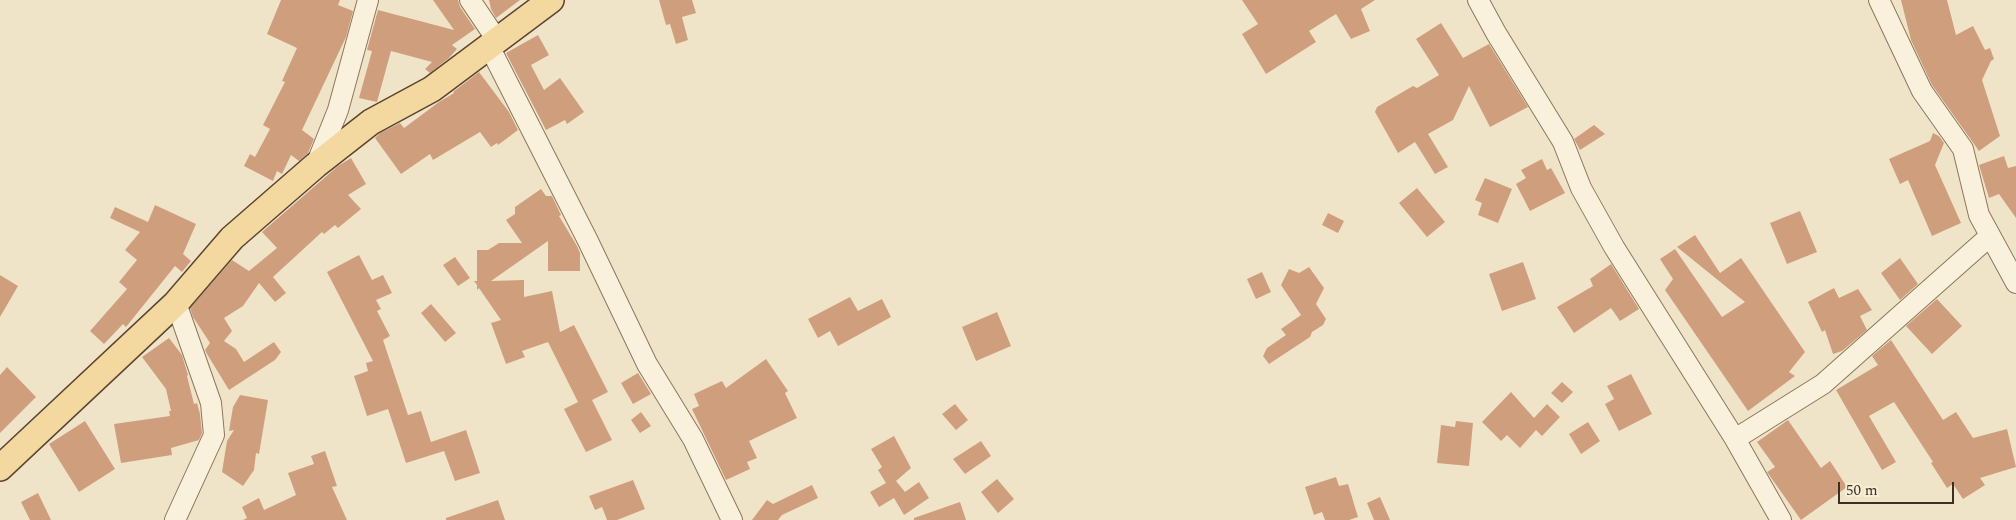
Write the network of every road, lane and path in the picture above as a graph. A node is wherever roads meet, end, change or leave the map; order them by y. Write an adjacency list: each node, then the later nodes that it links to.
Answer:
1 (368, 0): 7 (street)
2 (470, 0): 6 (street)
3 (552, 0): 6 (main road)
4 (1478, 0): 11 (street)
5 (1879, 0): 8 (street)
6 (493, 43): 7 (main road); 14 (street)
7 (316, 165): 10 (main road)
8 (1990, 236): 9 (street); 11 (street)
9 (2016, 283)
10 (176, 303): 12 (main road); 13 (street)
11 (1735, 439): 15 (street)
12 (0, 468)
13 (175, 520)
14 (732, 520)
15 (1781, 520)

